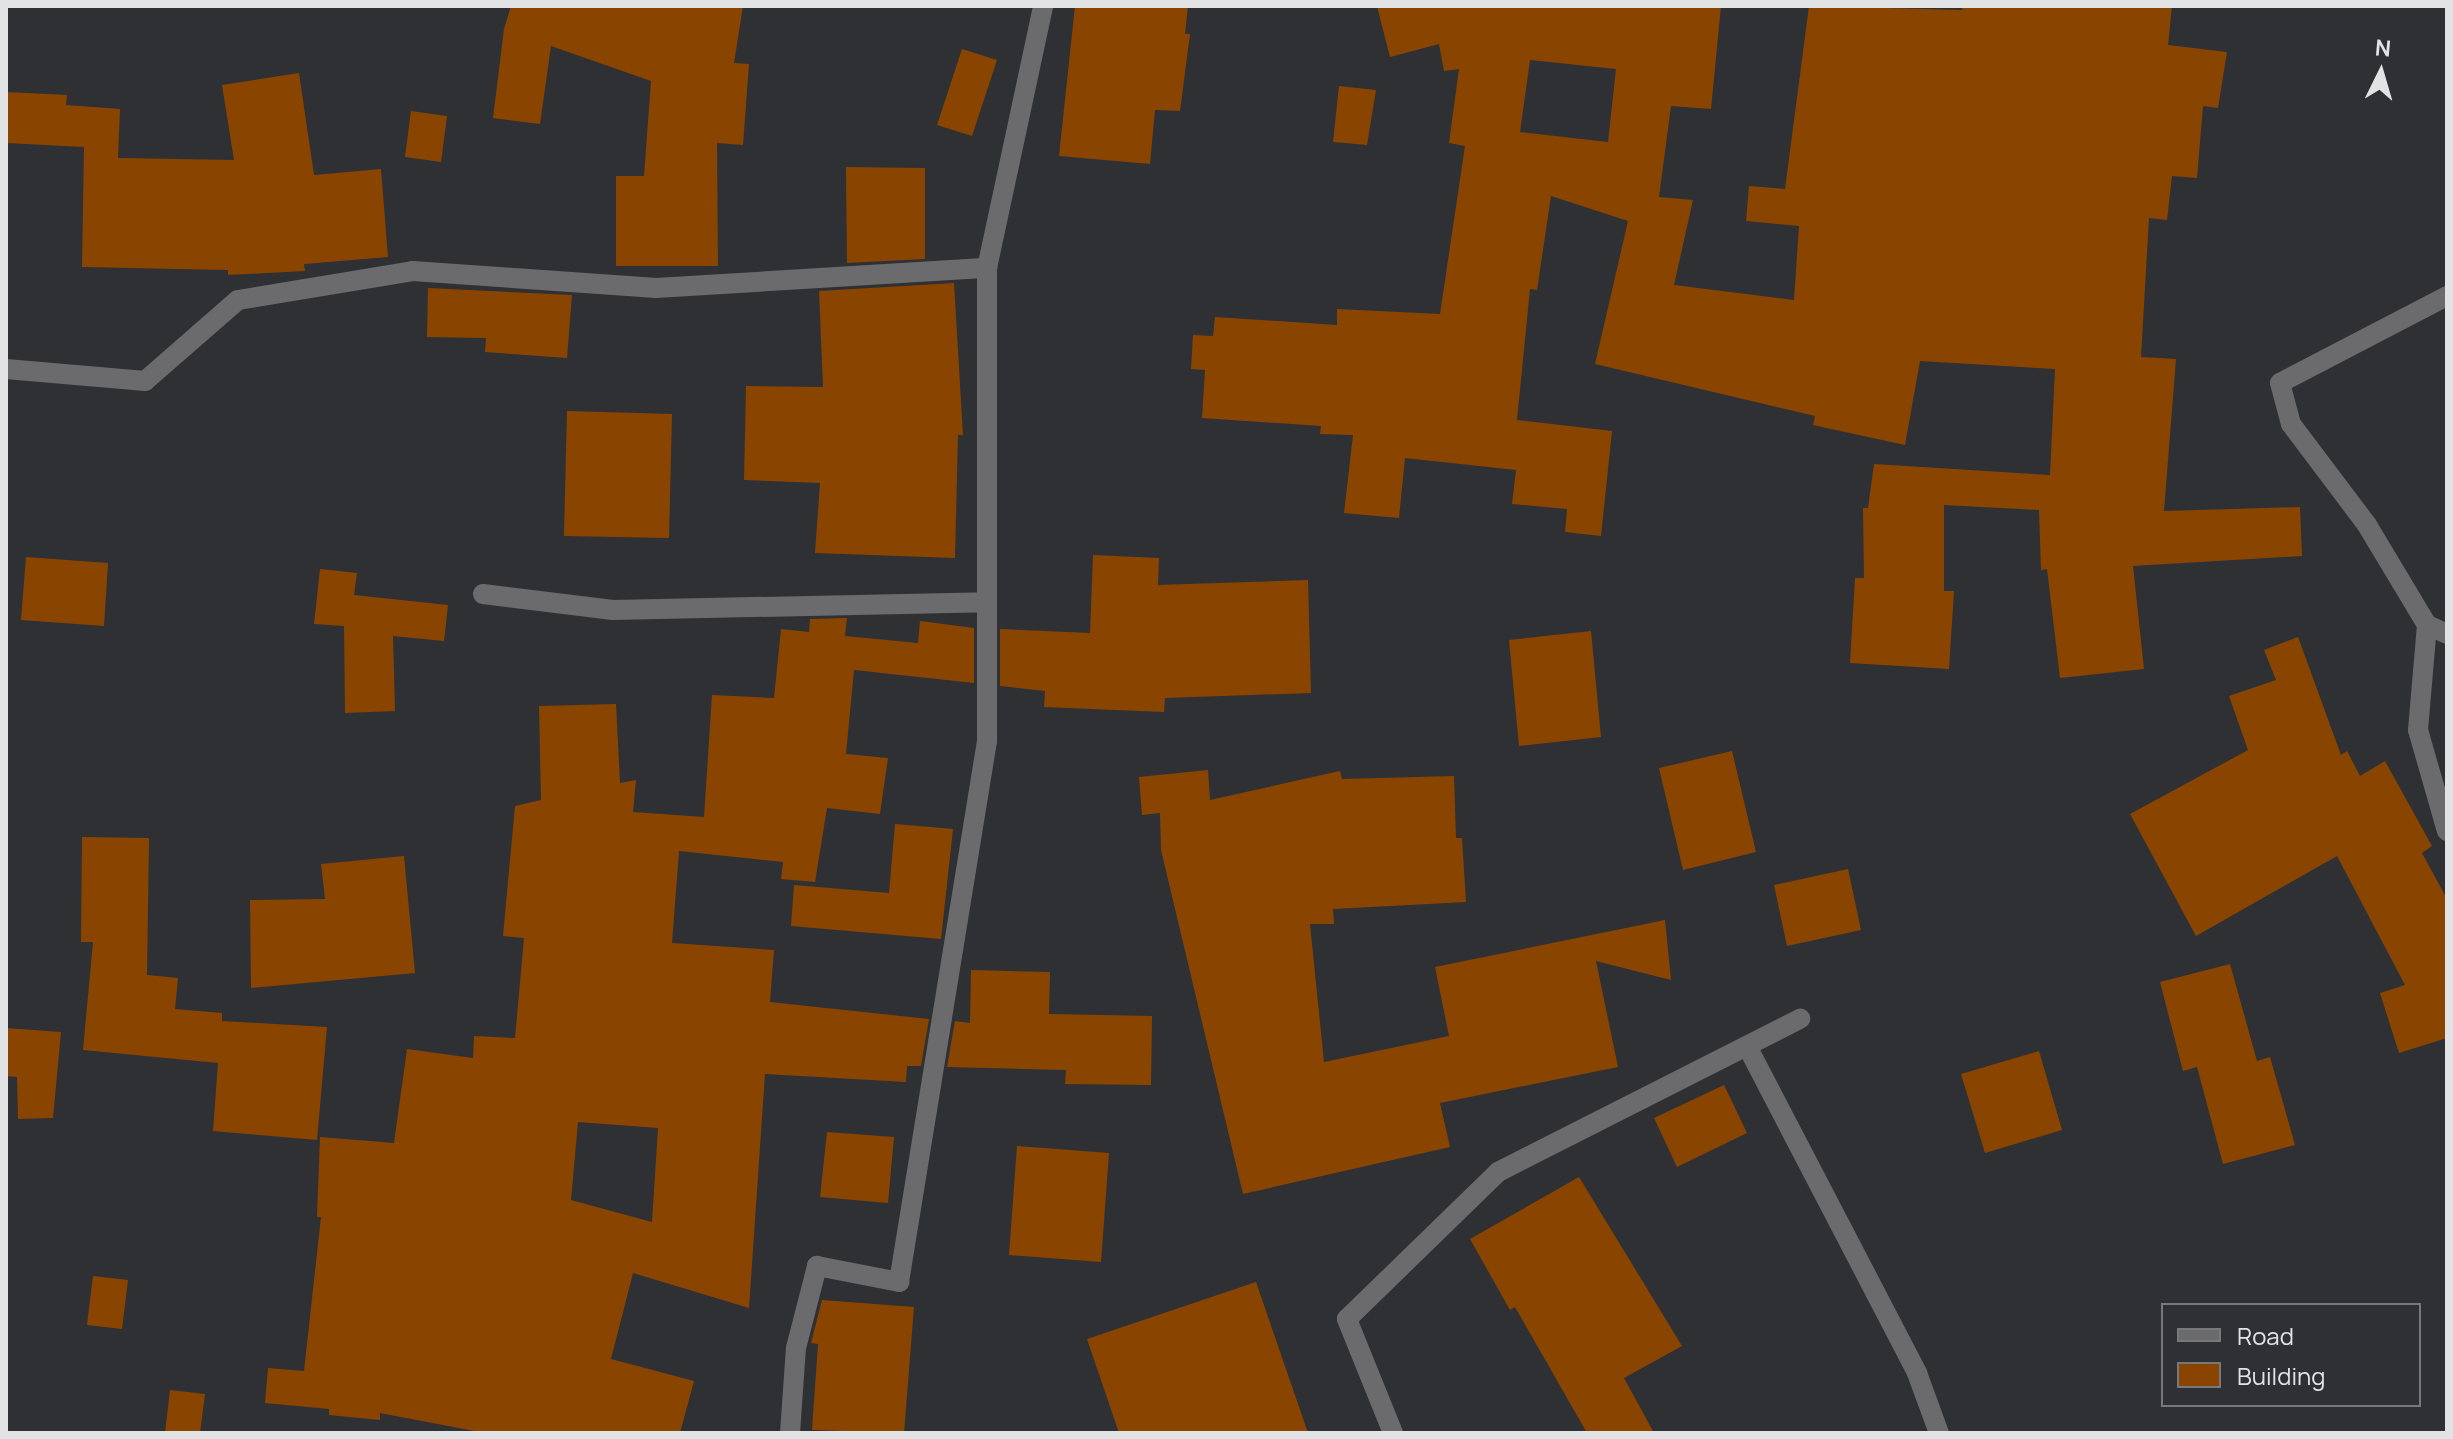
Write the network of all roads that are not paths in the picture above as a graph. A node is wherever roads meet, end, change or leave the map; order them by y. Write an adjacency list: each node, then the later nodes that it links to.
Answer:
1 (1043, 6): 2 (street)
2 (987, 268): 4 (street); 6 (street)
3 (2447, 296): 7 (street)
4 (6, 369)
5 (483, 594): 6 (street)
6 (986, 602): 12 (street)
7 (2427, 625): 8 (street); 9 (street)
8 (2447, 634)
9 (2447, 831)
10 (1800, 1019): 11 (street)
11 (1747, 1046): 13 (street); 14 (street)
12 (790, 1433)
13 (1393, 1433)
14 (1939, 1433)

